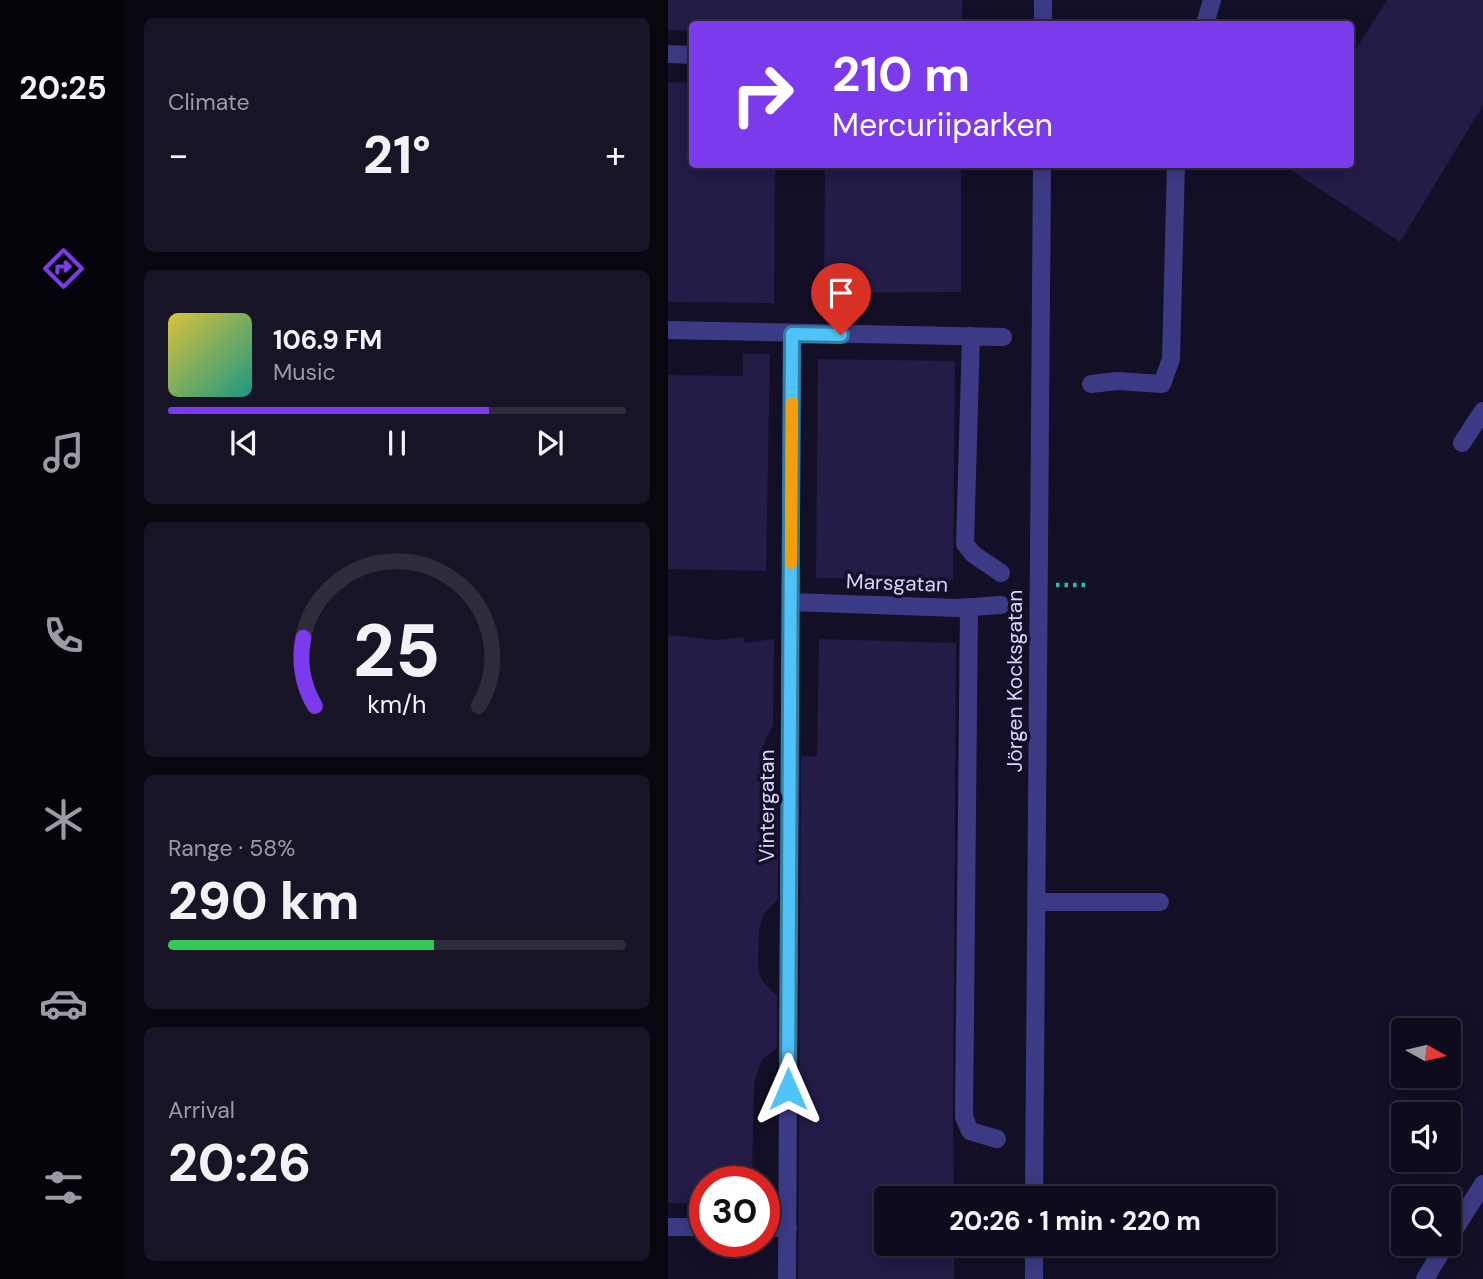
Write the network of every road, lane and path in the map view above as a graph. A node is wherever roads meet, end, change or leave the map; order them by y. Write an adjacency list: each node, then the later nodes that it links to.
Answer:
1 (1043, 0): 3 (street)
2 (1212, 0): 4 (street)
3 (1043, 21)
4 (1206, 21)
5 (668, 54): 6 (street)
6 (689, 55)
7 (1042, 168): 20 (street, Jörgen Kocksgatan)
8 (1176, 168): 13 (street)
9 (668, 330): 10 (street)
10 (792, 334): 11 (street); 17 (street, Vintergatan)
11 (971, 336): 12 (street); 16 (street, Jörgen Kocksgatan)
12 (1003, 337)
13 (1091, 384)
14 (1482, 411): 15 (street)
15 (1462, 443)
16 (1001, 573)
17 (791, 602): 19 (street, Marsgatan); 29 (street, Vintergatan)
18 (1001, 605): 19 (street, Marsgatan)
19 (969, 607): 22 (street)
20 (1036, 902): 21 (street); 24 (street, Jörgen Kocksgatan)
21 (1160, 902)
22 (997, 1139)
23 (1482, 1184): 25 (street)
24 (1034, 1186)
25 (1461, 1219)
26 (668, 1227): 27 (street)
27 (689, 1227)
28 (780, 1228): 29 (street)
29 (788, 1228): 32 (street, Vintergatan)
30 (1034, 1256): 33 (street)
31 (1439, 1256): 34 (street)
32 (787, 1279)
33 (1034, 1279)
34 (1425, 1279)

